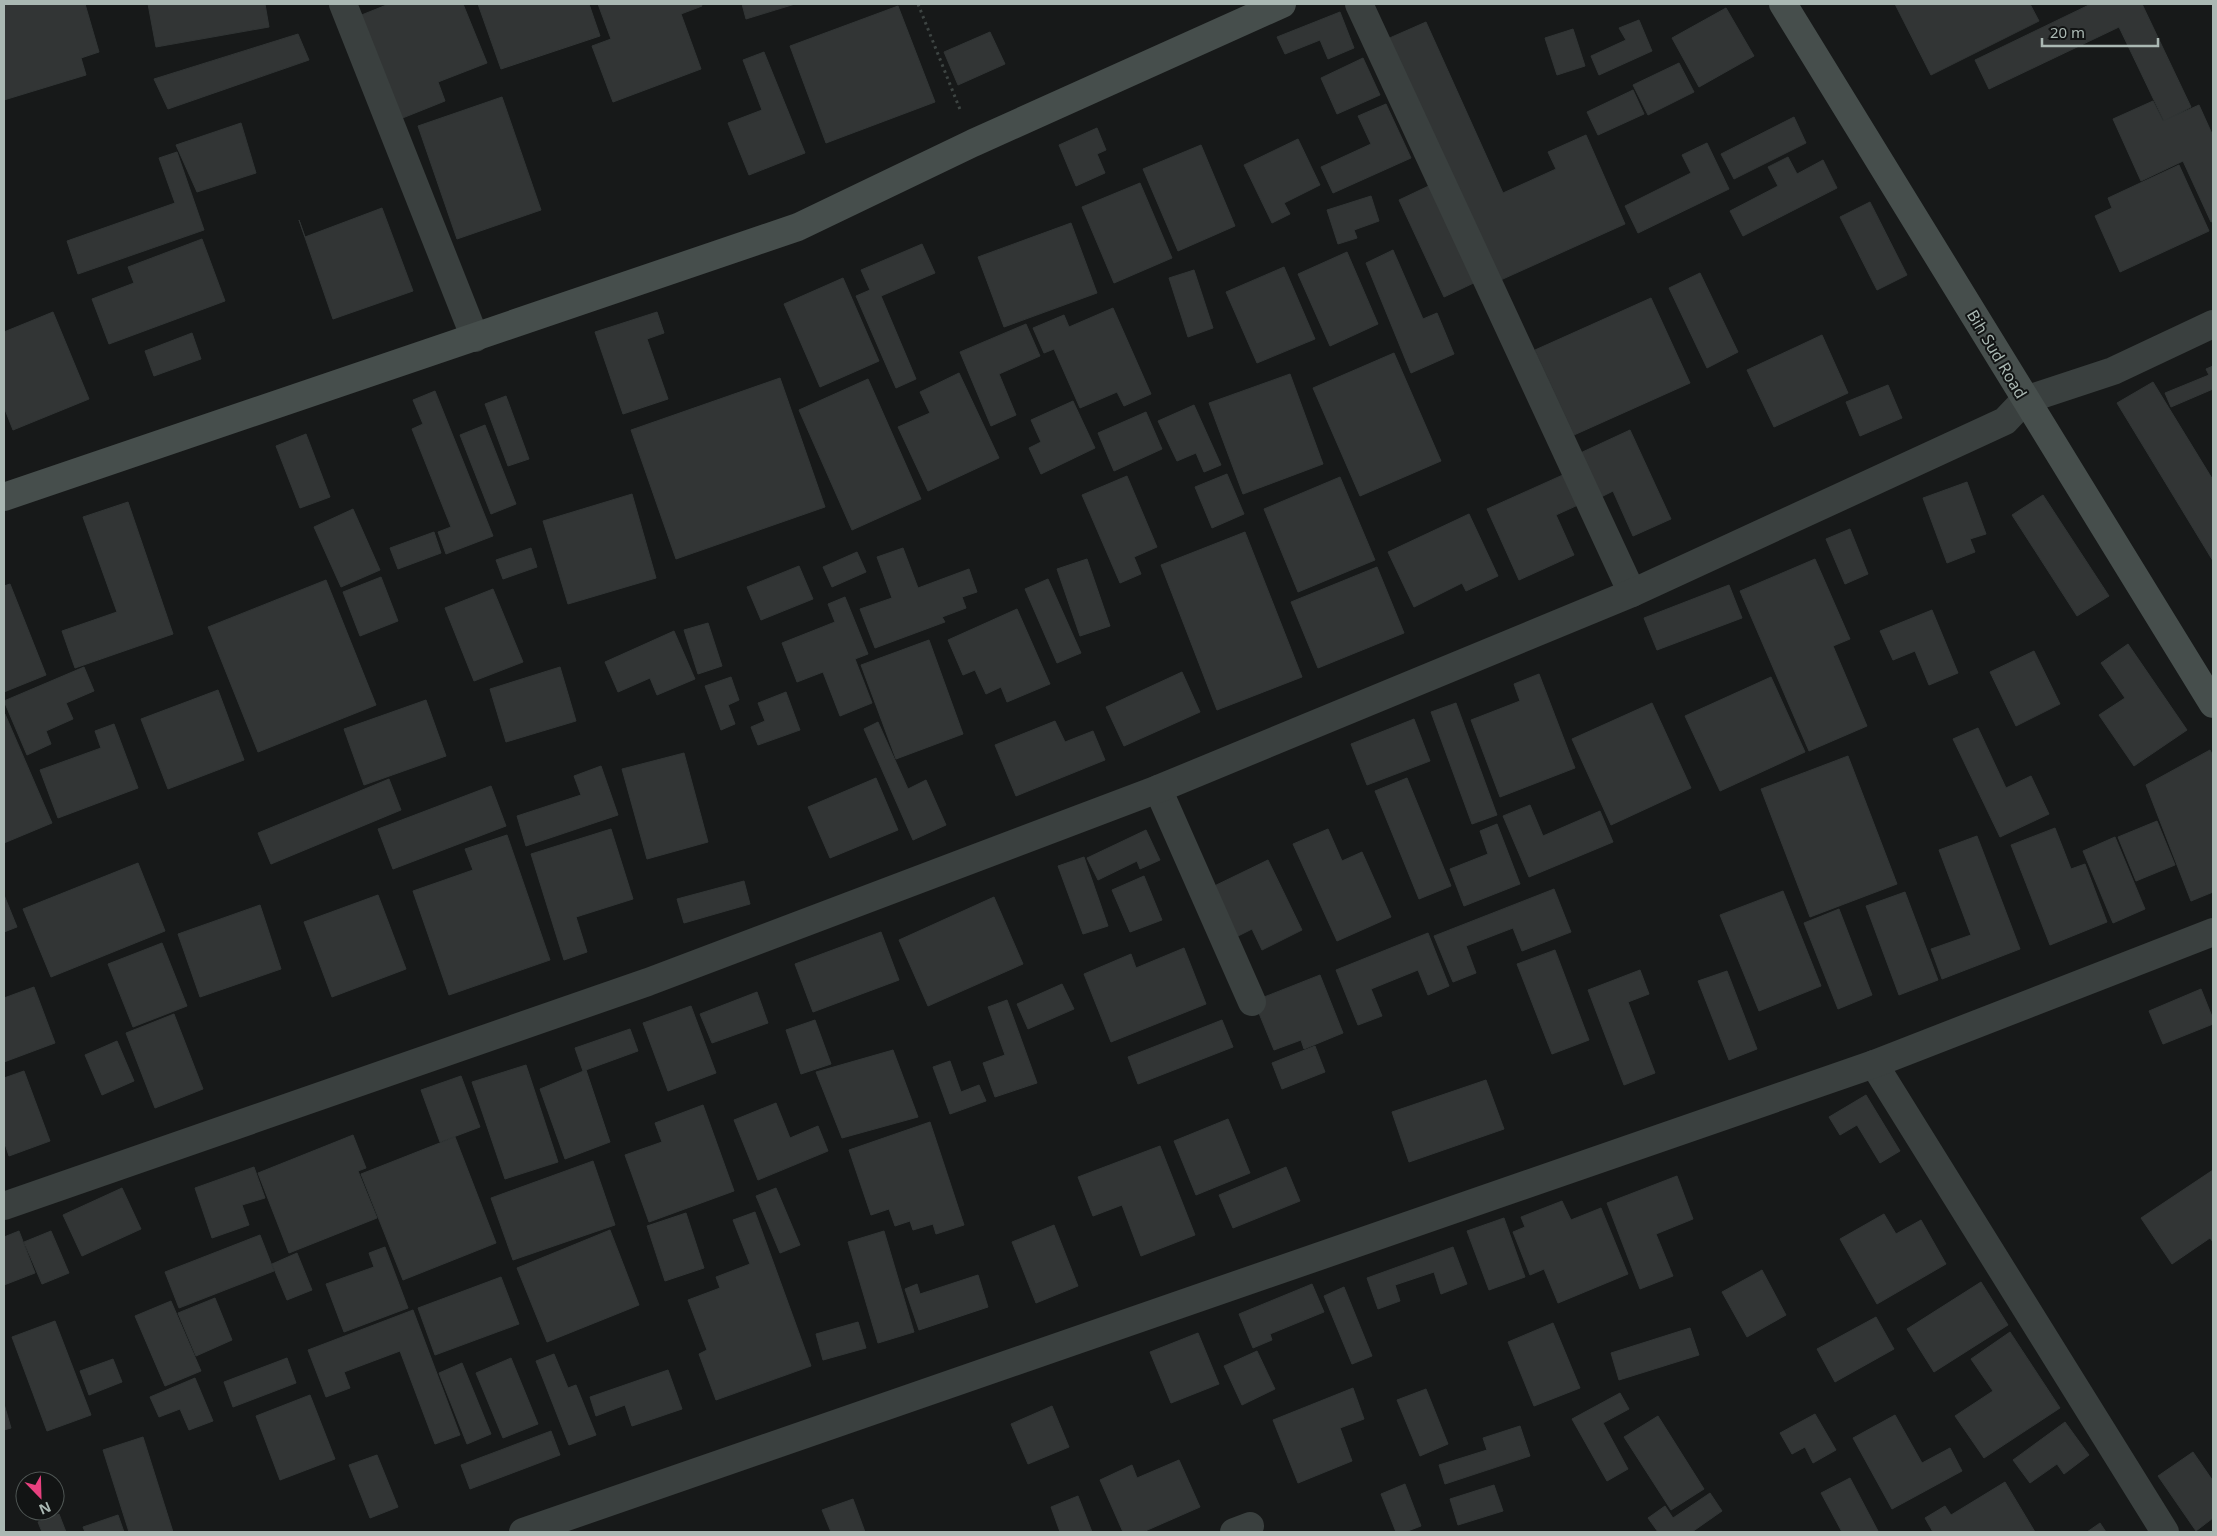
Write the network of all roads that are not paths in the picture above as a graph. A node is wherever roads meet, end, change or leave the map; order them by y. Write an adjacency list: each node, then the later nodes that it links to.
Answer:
1 (343, 4): 6 (street)
2 (1282, 4): 6 (main road)
3 (1359, 4): 9 (street)
4 (1783, 4): 7 (main road, Bih Sud Road)
5 (2213, 324): 7 (street)
6 (475, 338): 8 (main road)
7 (2025, 400): 9 (street); 10 (main road, Bih Sud Road)
8 (4, 497)
9 (1632, 593): 11 (street)
10 (2213, 704)
11 (1158, 788): 13 (street); 15 (street)
12 (2213, 932): 14 (street)
13 (1252, 1002)
14 (1874, 1064): 16 (street); 17 (street)
15 (4, 1206)
16 (523, 1532)
17 (2164, 1532)

